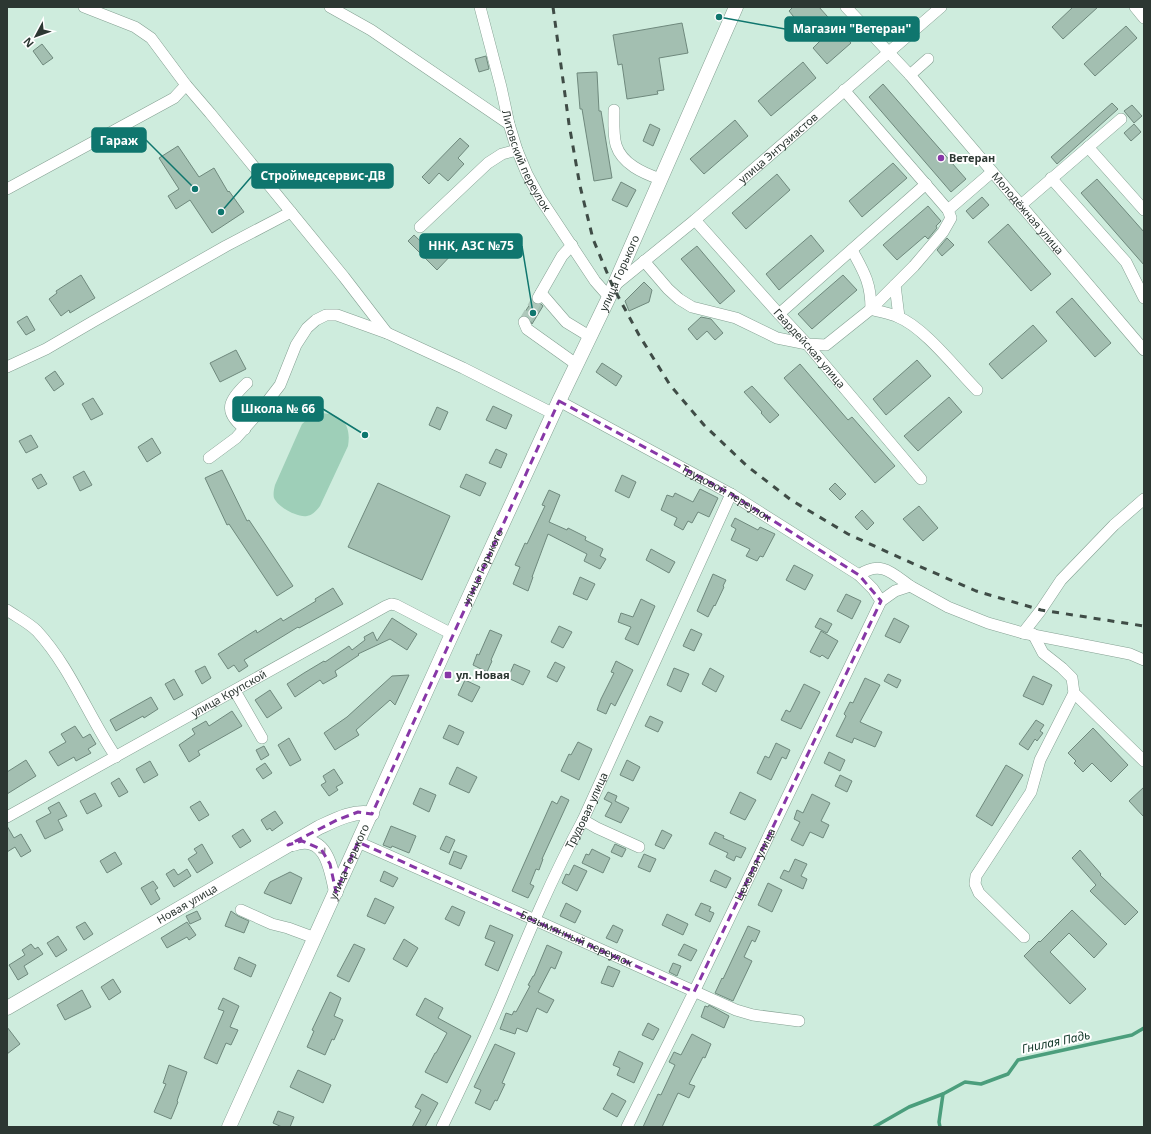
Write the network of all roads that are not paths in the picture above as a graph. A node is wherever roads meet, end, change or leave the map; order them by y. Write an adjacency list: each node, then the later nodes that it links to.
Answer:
1 (84, 7): 12 (street)
2 (330, 7): 16 (street)
3 (480, 7): 16 (street, Литовский переулок)
4 (736, 7): 21 (main road, улица Горького)
5 (846, 7): 9 (street, Молодёжная улица)
6 (940, 7): 9 (street, улица Энтузиастов)
7 (1135, 7): 8 (street)
8 (1144, 18)
9 (889, 52): 11 (street, Молодёжная улица); 13 (street, улица Энтузиастов)
10 (928, 59): 11 (street)
11 (910, 75): 19 (street, Молодёжная улица)
12 (186, 85): 23 (street); 27 (street)
13 (844, 90): 22 (street); 28 (street, улица Энтузиастов)
14 (614, 110): 21 (street)
15 (1121, 119): 17 (street)
16 (509, 124): 18 (street, Литовский переулок)
17 (1088, 148): 20 (street); 26 (street)
18 (517, 150): 29 (street); 30 (street, Литовский переулок)
19 (992, 172): 24 (street, Молодёжная улица); 25 (street)
20 (1051, 178): 24 (street); 35 (street)
21 (660, 180): 34 (main road, улица Горького)
22 (926, 184): 25 (street); 31 (street)
23 (7, 188)
24 (1021, 205): 43 (street, Молодёжная улица)
25 (948, 210): 33 (street)
26 (1144, 210)
27 (291, 212): 40 (street); 45 (street)
28 (695, 220): 32 (street, улица Энтузиастов); 37 (street, Гвардейская улица)
29 (420, 227)
30 (572, 245): 34 (street, Литовский переулок); 41 (street)
31 (852, 250): 36 (street); 37 (street)
32 (644, 262): 34 (street, улица Энтузиастов); 42 (street)
33 (895, 285): 36 (street); 38 (street)
34 (611, 292): 41 (main road, улица Горького)
35 (1144, 298)
36 (872, 310): 38 (street); 42 (street)
37 (779, 314): 42 (street, Гвардейская улица)
38 (899, 317): 47 (street)
39 (524, 322): 44 (street)
40 (387, 333): 48 (street, Трудовой переулок); 49 (street, Трудовой переулок)
41 (589, 336): 44 (main road, улица Горького)
42 (807, 344): 51 (street, Гвардейская улица)
43 (1144, 350)
44 (576, 364): 48 (main road, улица Горького)
45 (7, 367)
46 (247, 383): 49 (street)
47 (977, 390)
48 (556, 408): 52 (street, Трудовой переулок); 59 (main road, улица Горького)
49 (245, 429): 50 (street, Трудовой переулок)
50 (209, 458)
51 (922, 479)
52 (731, 494): 54 (street, Трудовой переулок); 68 (street, Трудовая улица)
53 (1144, 498): 58 (street)
54 (859, 576): 55 (street); 56 (street, Трудовой переулок)
55 (910, 586): 56 (street); 58 (street)
56 (881, 601): 77 (street, Цеховая улица)
57 (7, 610): 64 (street)
58 (1028, 633): 60 (street); 62 (street)
59 (452, 634): 61 (street, улица Крупской); 66 (main road, улица Горького)
60 (1144, 660)
61 (235, 691): 63 (street); 64 (street, улица Крупской)
62 (1074, 693): 65 (street); 75 (street)
63 (262, 738)
64 (116, 757): 67 (street, улица Крупской)
65 (1144, 761)
66 (372, 814): 69 (main road, улица Горького); 70 (main road, Новая улица)
67 (7, 817)
68 (583, 820): 71 (street); 74 (street, Трудовая улица)
69 (358, 842): 72 (main road, улица Горького); 74 (street, Безымянный переулок)
70 (288, 845): 72 (main road, one-way to 72); 78 (main road, Новая улица)
71 (639, 847)
72 (336, 892): 76 (main road, улица Горького)
73 (241, 910): 76 (street)
74 (535, 920): 77 (street, Безымянный переулок); 81 (street, Трудовая улица)
75 (1024, 937)
76 (315, 938): 80 (main road, улица Горького)
77 (694, 992): 79 (street, Безымянный переулок); 82 (street, Цеховая улица)
78 (7, 1008)
79 (799, 1021)
80 (229, 1127)
81 (442, 1127)
82 (627, 1127)

